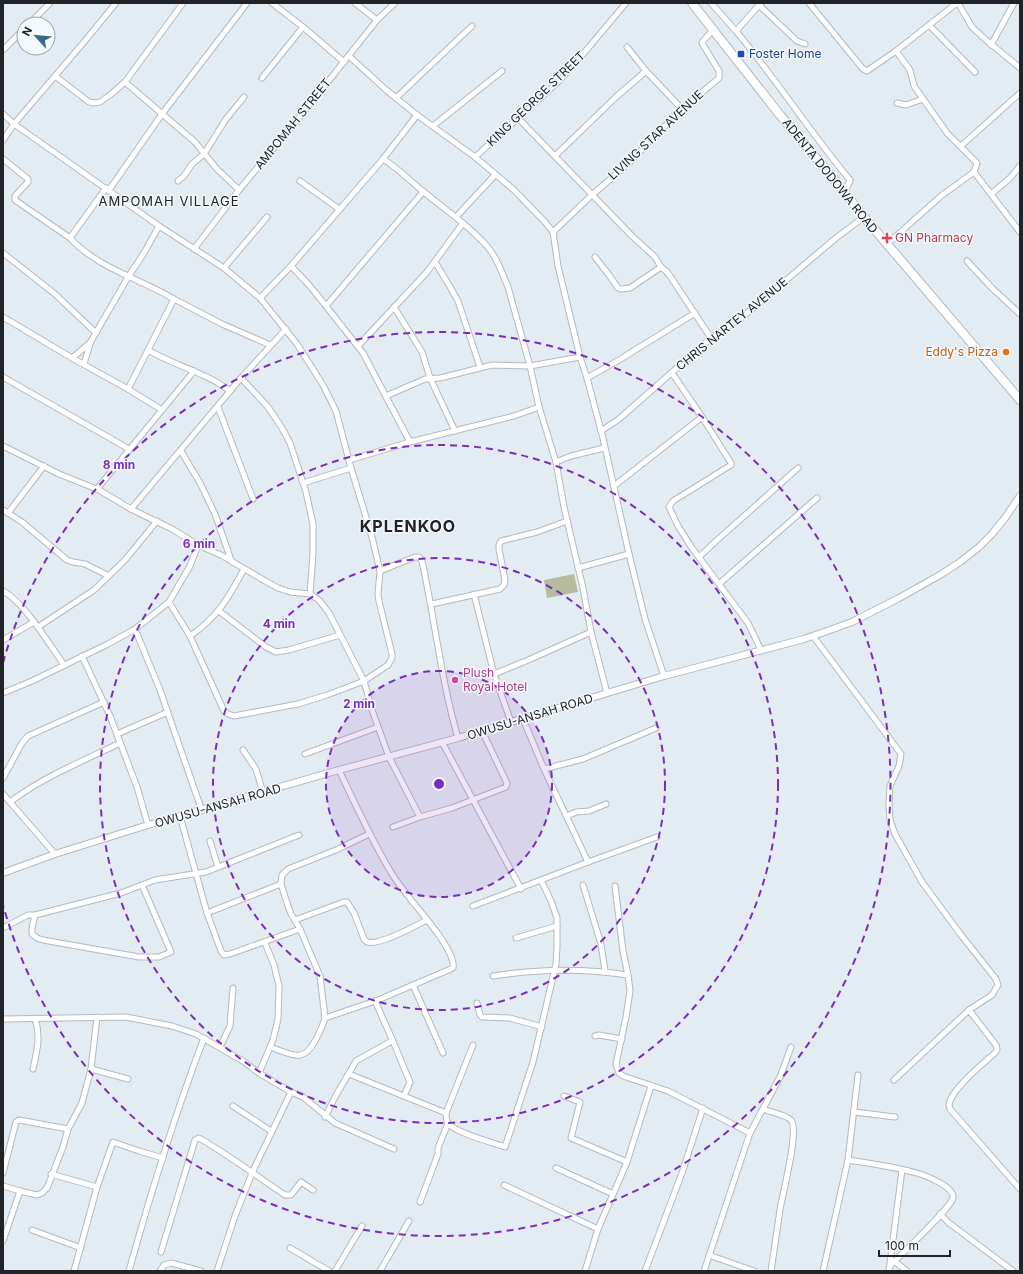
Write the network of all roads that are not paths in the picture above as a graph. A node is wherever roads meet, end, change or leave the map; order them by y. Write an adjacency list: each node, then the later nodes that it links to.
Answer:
1 (50, 3): 15 (street)
2 (116, 3): 34 (street)
3 (183, 3): 36 (street)
4 (247, 3): 44 (street)
5 (272, 3): 19 (street)
6 (355, 3): 16 (street)
7 (395, 3): 16 (street, AMPOMAH STREET)
8 (626, 3): 46 (street, KING GEORGE STREET)
9 (692, 3): 20 (main road, ADENTA DODOWA ROAD)
10 (711, 3): 21 (street)
11 (809, 3): 27 (street)
12 (957, 3): 17 (street); 24 (street)
13 (1014, 3): 24 (street)
14 (760, 4): 21 (street); 23 (street)
15 (37, 16)
16 (377, 20): 28 (street, AMPOMAH STREET)
17 (929, 25): 27 (street); 33 (street)
18 (472, 26): 39 (street)
19 (303, 27): 29 (street); 35 (street)
20 (713, 30): 42 (street, LIVING STAR AVENUE); 64 (main road, ADENTA DODOWA ROAD)
21 (736, 31): 64 (street)
22 (16, 37): 26 (street)
23 (805, 44)
24 (992, 45): 30 (street)
25 (627, 47): 32 (street)
26 (3, 50)
27 (896, 51): 40 (street)
28 (349, 56): 29 (street, AMPOMAH STREET); 39 (street)
29 (344, 62): 62 (street, AMPOMAH STREET)
30 (1020, 68)
31 (502, 71): 48 (street)
32 (646, 71): 42 (street); 52 (street)
33 (975, 72)
34 (55, 76): 36 (street); 47 (street)
35 (262, 78)
36 (125, 82): 44 (street)
37 (1020, 93): 50 (street)
38 (244, 97): 51 (street)
39 (396, 98): 45 (street)
40 (923, 99): 41 (street); 50 (street)
41 (897, 104)
42 (682, 109): 66 (street, LIVING STAR AVENUE)
43 (3, 114): 47 (street)
44 (162, 114): 51 (street); 61 (street)
45 (417, 115): 48 (street); 55 (street)
46 (518, 118): 52 (street); 53 (street, KING GEORGE STREET)
47 (14, 124): 49 (street); 61 (street)
48 (433, 126): 53 (street)
49 (3, 140)
50 (961, 146): 57 (street)
51 (204, 154): 60 (street); 62 (street)
52 (555, 156): 66 (street)
53 (475, 157): 58 (street)
54 (3, 159): 75 (street)
55 (383, 159): 63 (street); 67 (street)
56 (1020, 166): 65 (street)
57 (974, 172): 65 (street); 76 (street)
58 (496, 175): 69 (street); 73 (street)
59 (300, 180): 67 (street)
60 (178, 181)
61 (107, 189): 72 (street); 75 (street)
62 (239, 190): 77 (street, AMPOMAH STREET)
63 (423, 192): 69 (street); 88 (street)
64 (844, 192): 70 (main road, ADENTA DODOWA ROAD)
65 (991, 194): 74 (street)
66 (592, 195): 73 (street, LIVING STAR AVENUE); 84 (street)
67 (339, 209): 82 (street)
68 (267, 217): 83 (street)
69 (456, 217): 71 (street)
70 (864, 217): 76 (main road, ADENTA DODOWA ROAD); 95 (street, CHRIS NARTEY AVENUE)
71 (463, 223): 81 (street); 103 (street)
72 (159, 226): 77 (street); 85 (street)
73 (553, 232): 100 (street)
74 (1020, 232)
75 (70, 238): 85 (street)
76 (886, 244): 114 (main road, ADENTA DODOWA ROAD)
77 (194, 249): 83 (street)
78 (3, 253): 94 (street)
79 (594, 258): 84 (street)
80 (967, 261): 91 (street)
81 (435, 262): 89 (street); 104 (street)
82 (291, 266): 86 (street); 88 (street)
83 (224, 268): 86 (street)
84 (661, 268): 90 (street)
85 (128, 277): 87 (street); 94 (street)
86 (260, 298): 93 (street)
87 (174, 299): 97 (street); 99 (street)
88 (326, 306): 98 (street)
89 (394, 307): 98 (street); 109 (street)
90 (694, 313): 95 (street); 110 (street)
91 (1020, 314)
92 (3, 317): 101 (street)
93 (286, 329): 97 (street); 126 (street)
94 (96, 333): 96 (street)
95 (711, 338): 106 (street, CHRIS NARTEY AVENUE)
96 (90, 343): 101 (street); 102 (street)
97 (270, 345): 108 (street)
98 (358, 346): 113 (street)
99 (148, 350): 105 (street); 111 (street)
100 (580, 357): 103 (street); 110 (street)
101 (72, 358): 102 (street)
102 (84, 364): 111 (street)
103 (530, 366): 104 (street); 116 (street)
104 (480, 367): 109 (street)
105 (194, 371): 112 (street); 117 (street)
106 (672, 373): 118 (street); 120 (street, CHRIS NARTEY AVENUE)
107 (3, 377): 124 (street)
108 (242, 378): 112 (street); 131 (street)
109 (430, 378): 113 (street); 119 (street)
110 (587, 378): 120 (street)
111 (128, 389): 117 (street)
112 (230, 391): 115 (street)
113 (386, 396): 121 (street)
114 (1020, 400)
115 (218, 407): 125 (street); 136 (street)
116 (539, 407): 119 (street); 127 (street)
117 (162, 410): 124 (street)
118 (702, 417): 132 (street); 143 (street)
119 (455, 431): 121 (street)
120 (601, 431): 123 (street)
121 (410, 442): 126 (street)
122 (3, 446): 128 (street)
123 (604, 448): 127 (street); 132 (street)
124 (129, 449): 133 (street)
125 (181, 451): 137 (street); 144 (street)
126 (349, 460): 129 (street)
127 (556, 462): 140 (street)
128 (44, 466): 133 (street); 138 (street)
129 (351, 468): 131 (street); 147 (street)
130 (798, 468): 143 (street)
131 (303, 482): 151 (street)
132 (614, 486): 142 (street)
133 (97, 489): 137 (street)
134 (1020, 496): 162 (street, OWUSU-ANSAH ROAD)
135 (817, 498): 149 (street)
136 (253, 499)
137 (131, 509): 139 (street)
138 (5, 512): 148 (street)
139 (156, 521): 141 (street); 148 (street)
140 (567, 521): 145 (street); 152 (street)
141 (198, 545): 144 (street); 153 (street)
142 (629, 554): 145 (street); 168 (street)
143 (699, 558): 149 (street)
144 (231, 560): 146 (street)
145 (578, 568): 159 (street)
146 (244, 569): 151 (street); 155 (street)
147 (380, 571): 154 (street); 169 (street)
148 (109, 576): 157 (street)
149 (719, 584): 164 (street)
150 (3, 592): 156 (street)
151 (310, 594): 160 (street)
152 (474, 594): 154 (street); 167 (street)
153 (168, 602): 158 (street); 161 (street)
154 (432, 604): 180 (street)
155 (219, 611): 160 (street); 161 (street)
156 (34, 622): 157 (street); 163 (street)
157 (38, 627): 166 (street)
158 (135, 629): 165 (street); 173 (street)
159 (591, 632): 167 (street); 171 (street)
160 (340, 635): 169 (street)
161 (190, 636): 169 (street)
162 (813, 636): 164 (street, OWUSU-ANSAH ROAD); 233 (street)
163 (3, 640)
164 (761, 650): 168 (street, OWUSU-ANSAH ROAD)
165 (82, 656): 166 (street); 172 (street)
166 (64, 665): 170 (street)
167 (494, 674): 175 (street)
168 (664, 676): 171 (street, OWUSU-ANSAH ROAD)
169 (364, 681): 176 (street)
170 (3, 693)
171 (607, 693): 174 (street, OWUSU-ANSAH ROAD)
172 (104, 702): 179 (street); 188 (street)
173 (168, 712): 179 (street); 194 (street)
174 (523, 719): 175 (street, OWUSU-ANSAH ROAD); 186 (street)
175 (511, 722): 178 (street, OWUSU-ANSAH ROAD)
176 (378, 727): 184 (street); 185 (street)
177 (656, 728): 186 (street)
178 (482, 731): 180 (street, OWUSU-ANSAH ROAD); 191 (street)
179 (117, 734): 182 (street)
180 (458, 738): 181 (street, OWUSU-ANSAH ROAD)
181 (442, 742): 185 (street, OWUSU-ANSAH ROAD); 191 (street)
182 (120, 743): 192 (street); 198 (street)
183 (243, 750): 189 (street)
184 (305, 754)
185 (389, 757): 187 (street, OWUSU-ANSAH ROAD); 197 (street)
186 (544, 769): 196 (street)
187 (339, 770): 189 (street, OWUSU-ANSAH ROAD); 200 (street)
188 (3, 778)
189 (263, 793): 194 (street, OWUSU-ANSAH ROAD)
190 (3, 794): 192 (street)
191 (473, 800): 197 (street); 214 (street)
192 (10, 802): 204 (street)
193 (606, 804): 196 (street)
194 (202, 810): 195 (street, OWUSU-ANSAH ROAD)
195 (180, 816): 198 (street, OWUSU-ANSAH ROAD); 208 (street)
196 (567, 816): 205 (street)
197 (420, 817): 199 (street)
198 (148, 825): 204 (street, OWUSU-ANSAH ROAD)
199 (393, 827)
200 (369, 834): 211 (street); 219 (street)
201 (299, 835): 206 (street)
202 (657, 837): 205 (street)
203 (210, 841): 206 (street)
204 (55, 854): 207 (street, OWUSU-ANSAH ROAD)
205 (588, 862): 209 (street)
206 (218, 867): 208 (street)
207 (3, 873)
208 (196, 873): 210 (street); 216 (street)
209 (541, 880): 214 (street); 220 (street)
210 (142, 884): 217 (street); 217 (street)
211 (281, 884): 216 (street); 218 (street)
212 (583, 885): 226 (street)
213 (615, 886): 227 (street)
214 (521, 889): 215 (street)
215 (473, 906)
216 (207, 913): 224 (street)
217 (35, 915): 221 (street)
218 (295, 920): 219 (street); 222 (street)
219 (427, 920): 229 (street)
220 (557, 926): 223 (street); 225 (street)
221 (3, 928)
222 (300, 930): 224 (street); 236 (street)
223 (516, 938)
224 (265, 942): 245 (street)
225 (554, 970): 226 (street); 228 (street); 238 (street)
226 (605, 971): 227 (street)
227 (628, 975): 242 (street)
228 (493, 976)
229 (413, 985): 231 (street); 247 (street)
230 (233, 988): 244 (street)
231 (375, 1001): 236 (street); 241 (street)
232 (477, 1003): 238 (street)
233 (969, 1010): 254 (street); 282 (street)
234 (97, 1017): 235 (street); 240 (street); 249 (street)
235 (35, 1018): 237 (street); 248 (street)
236 (325, 1018): 245 (street)
237 (3, 1019)
238 (542, 1027): 266 (street)
239 (595, 1036): 242 (street)
240 (204, 1038): 244 (street); 271 (street)
241 (392, 1039): 251 (street); 257 (street)
242 (622, 1039): 255 (street)
243 (473, 1045): 263 (street)
244 (220, 1047): 250 (street)
245 (270, 1047): 250 (street)
246 (791, 1047): 261 (street)
247 (443, 1053)
248 (33, 1069)
249 (91, 1069): 253 (street); 267 (street)
250 (260, 1072): 256 (street)
251 (349, 1074): 257 (street); 264 (street)
252 (858, 1075): 262 (street)
253 (128, 1079)
254 (894, 1080)
255 (651, 1086): 260 (street); 273 (street)
256 (291, 1092): 264 (street); 268 (street)
257 (404, 1096): 263 (street)
258 (564, 1096): 273 (street)
259 (233, 1106): 268 (street)
260 (702, 1108): 269 (street); 307 (street)
261 (763, 1110): 269 (street); 310 (street)
262 (854, 1112): 265 (street); 272 (street)
263 (446, 1113): 266 (street)
264 (325, 1117): 270 (street)
265 (895, 1117)
266 (448, 1123): 286 (street)
267 (68, 1129): 276 (street); 278 (street)
268 (271, 1131): 277 (street)
269 (750, 1133): 296 (street)
270 (394, 1149)
271 (163, 1158): 281 (street); 299 (street)
272 (848, 1160): 275 (street); 311 (street)
273 (627, 1162): 285 (street)
274 (556, 1168): 285 (street)
275 (902, 1170): 287 (street); 297 (street)
276 (3, 1173)
277 (252, 1173): 283 (street); 295 (street); 302 (street)
278 (51, 1174): 281 (street); 284 (street)
279 (504, 1185): 290 (street)
280 (3, 1186): 284 (street)
281 (97, 1187): 293 (street)
282 (1020, 1188)
283 (313, 1190)
284 (20, 1191): 292 (street)
285 (613, 1194): 290 (street)
286 (420, 1202)
287 (940, 1214): 297 (street); 314 (street)
288 (409, 1221): 305 (street)
289 (362, 1226): 304 (street)
290 (598, 1229): 306 (street)
291 (32, 1230): 293 (street)
292 (3, 1241)
293 (81, 1248): 298 (street)
294 (290, 1248): 303 (street)
295 (161, 1252)
296 (710, 1255): 308 (street); 309 (street)
297 (892, 1263): 312 (street); 313 (street)
298 (74, 1271)
299 (129, 1271)
300 (160, 1271): 301 (street)
301 (201, 1271)
302 (217, 1271)
303 (329, 1271)
304 (335, 1271)
305 (380, 1271)
306 (585, 1271)
307 (645, 1271)
308 (704, 1271)
309 (754, 1271)
310 (771, 1271)
311 (823, 1271)
312 (889, 1271)
313 (907, 1271)
314 (1014, 1271)

